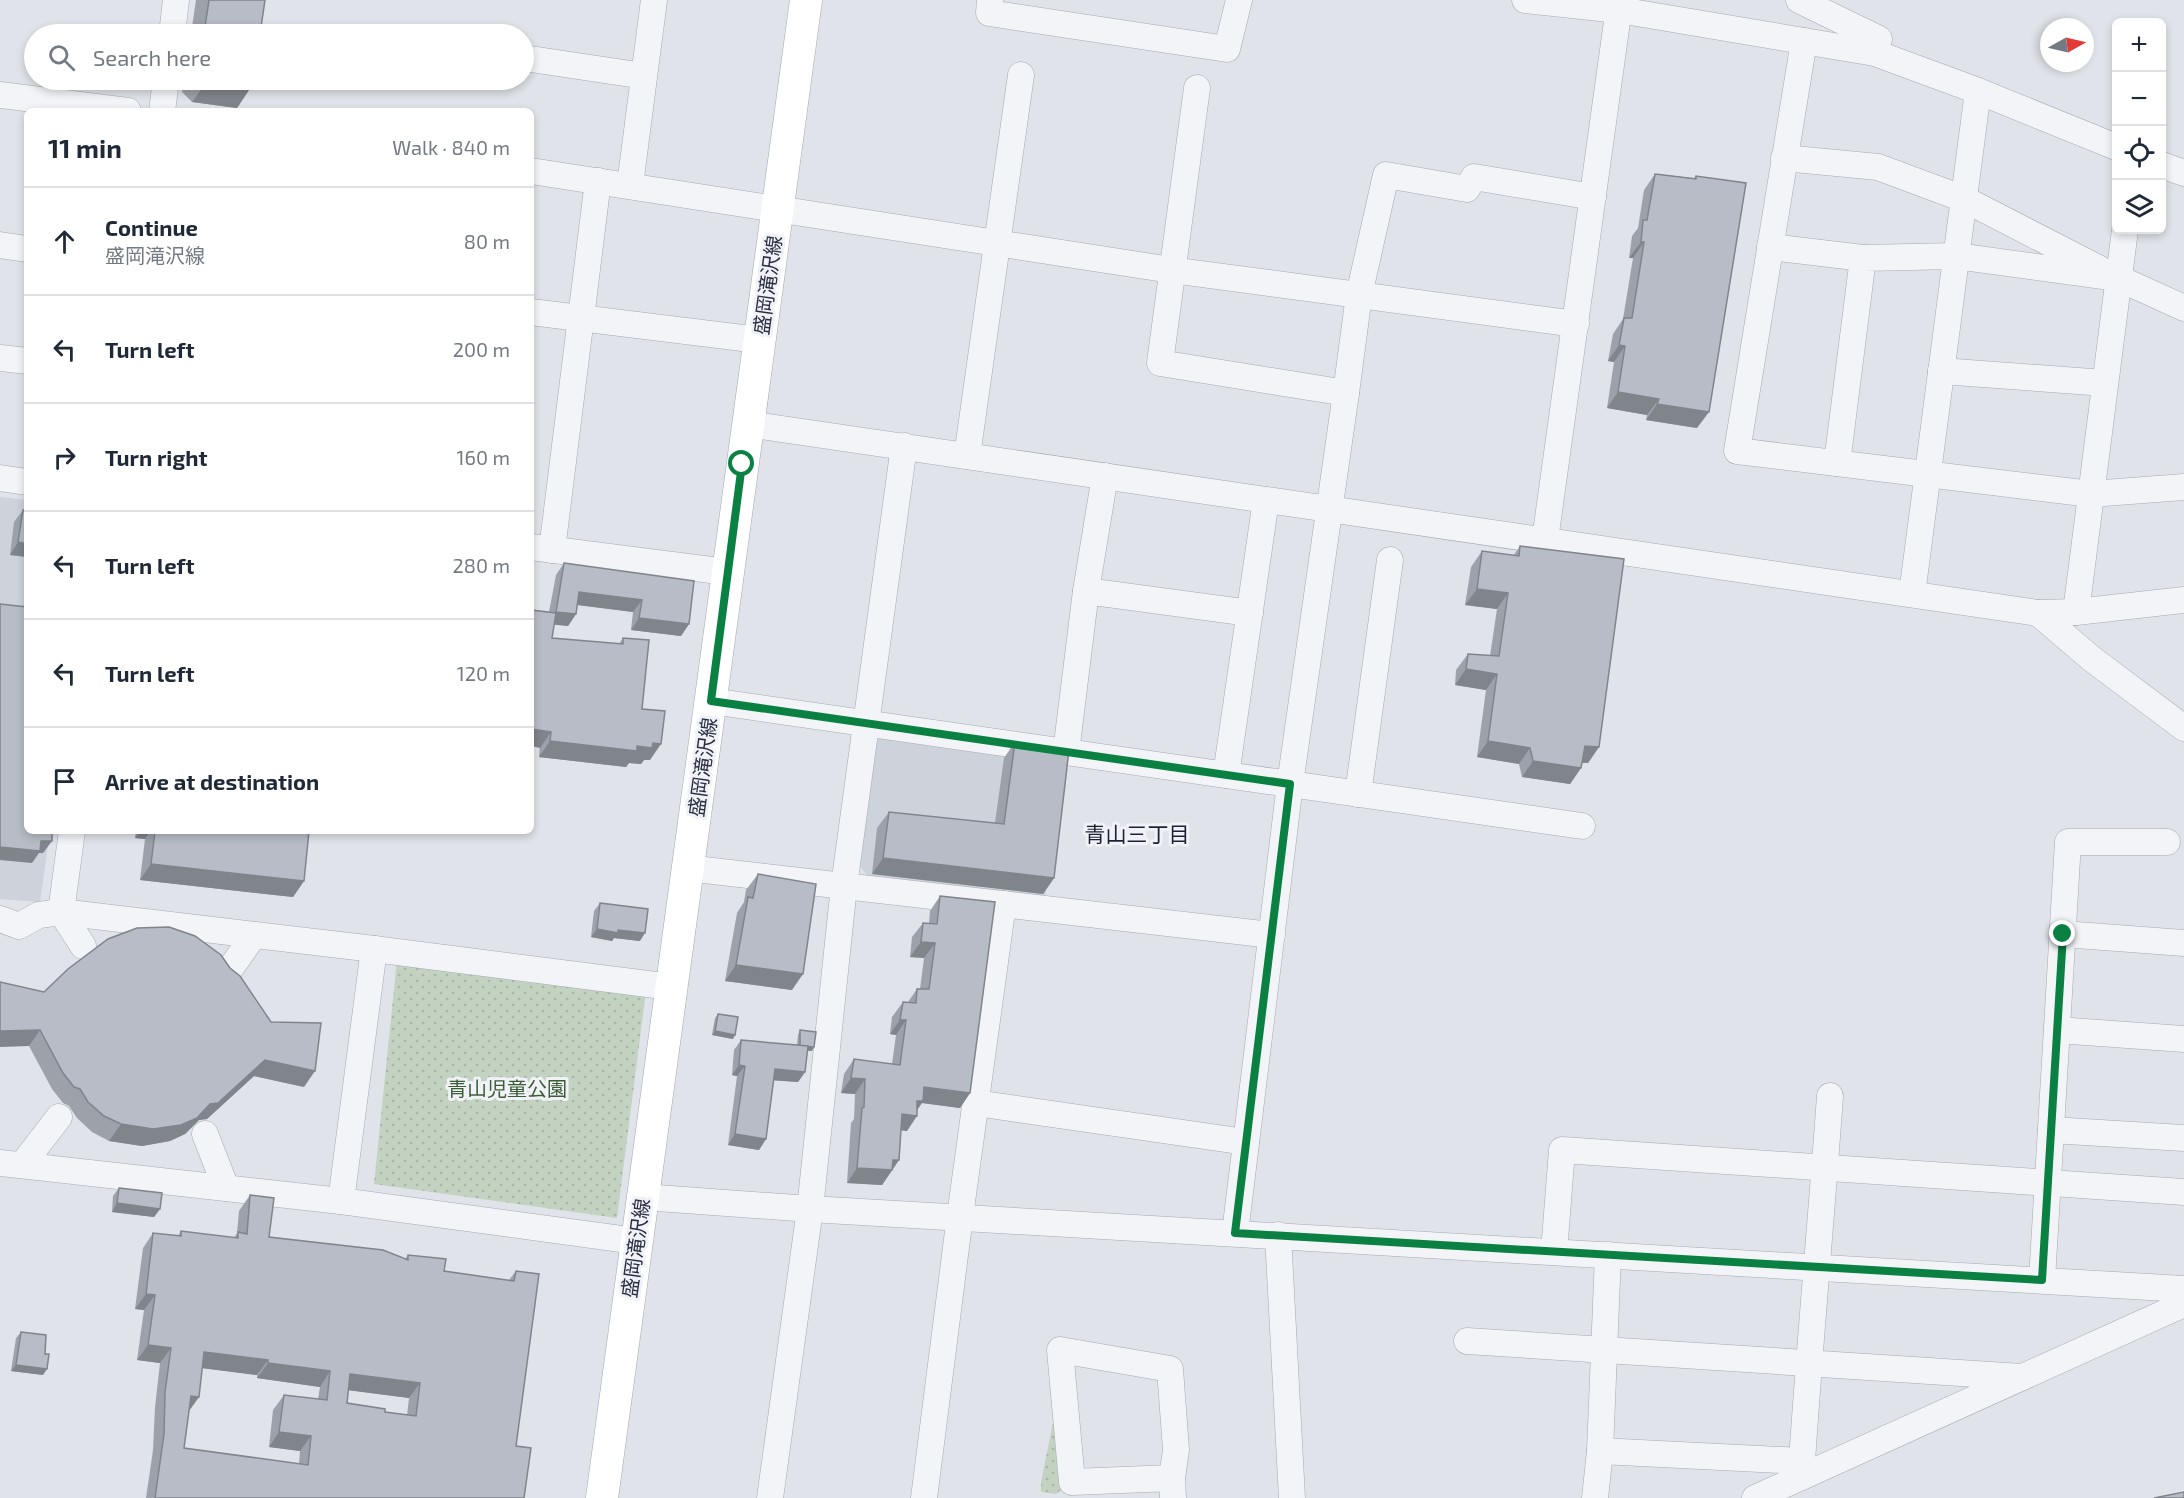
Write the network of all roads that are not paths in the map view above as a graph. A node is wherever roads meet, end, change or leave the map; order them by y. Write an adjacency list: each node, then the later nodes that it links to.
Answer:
1 (177, 0): 9 (street)
2 (654, 0): 14 (street)
3 (806, 0): 30 (main road, 盛岡滝沢線)
4 (990, 0): 5 (street)
5 (1239, 0)
6 (1525, 0): 8 (street)
7 (1799, 0): 11 (street)
8 (1620, 5): 10 (street); 28 (street)
9 (173, 24)
10 (1804, 40): 11 (street); 22 (street)
11 (1875, 52): 17 (street)
12 (534, 60): 14 (street)
13 (1021, 75): 32 (street)
14 (644, 76): 27 (street)
15 (1197, 88): 38 (street)
16 (165, 90): 20 (street)
17 (1978, 91): 21 (street); 29 (street)
18 (0, 95): 19 (street)
19 (104, 108)
20 (162, 108)
21 (2112, 145)
22 (1784, 158): 29 (street); 34 (street)
23 (2166, 166): 25 (street)
24 (534, 171): 26 (street)
25 (2184, 173)
26 (598, 181): 27 (street); 43 (street)
27 (630, 185): 30 (street)
28 (1593, 197): 40 (street); 44 (street)
29 (1964, 200): 36 (street); 39 (street)
30 (777, 207): 32 (street); 45 (main road, 盛岡滝沢線)
31 (2124, 234): 39 (street)
32 (998, 242): 38 (street); 53 (street)
33 (0, 246): 35 (street)
34 (1770, 247): 37 (street); 54 (street)
35 (24, 249)
36 (1956, 256): 37 (street); 39 (street); 48 (street)
37 (1863, 258): 54 (street)
38 (1171, 270): 40 (street); 50 (street)
39 (2118, 278): 41 (street); 49 (street)
40 (1359, 295): 44 (street); 50 (street)
41 (2184, 308)
42 (534, 312): 43 (street)
43 (581, 318): 45 (street); 64 (street)
44 (1576, 324): 63 (street)
45 (759, 340): 51 (main road, 盛岡滝沢線)
46 (0, 358): 47 (street)
47 (24, 361)
48 (1941, 371): 49 (street); 55 (street)
49 (2105, 383): 60 (street)
50 (1346, 393): 62 (street)
51 (748, 424): 52 (street); 66 (main road, 盛岡滝沢線)
52 (904, 446): 53 (street); 74 (street)
53 (967, 456): 56 (street)
54 (1837, 463): 55 (street)
55 (1928, 474): 60 (street); 68 (street)
56 (1105, 476): 61 (street); 67 (street)
57 (0, 478): 58 (street)
58 (24, 482)
59 (2184, 485): 60 (street)
60 (2091, 494): 70 (street)
61 (1266, 500): 62 (street); 71 (street)
62 (1329, 509): 63 (street); 78 (street)
63 (1545, 540): 68 (street)
64 (541, 548): 66 (street)
65 (1390, 560): 79 (street)
66 (727, 572): 73 (main road, 盛岡滝沢線)
67 (1086, 591): 71 (street); 76 (street)
68 (1912, 594): 72 (street)
69 (2183, 602): 70 (street)
70 (2076, 612): 72 (street)
71 (1250, 613): 77 (street)
72 (2038, 613): 75 (street)
73 (711, 701): 74 (street); 83 (main road, 盛岡滝沢線)
74 (866, 723): 76 (street); 84 (street)
75 (2184, 728)
76 (1066, 752): 77 (street)
77 (1226, 775): 78 (street)
78 (1290, 784): 79 (street); 90 (street)
79 (1358, 794): 80 (street)
80 (1582, 826)
81 (72, 834): 86 (street)
82 (2167, 842): 88 (street)
83 (687, 868): 84 (street); 95 (main road, 盛岡滝沢線)
84 (844, 886): 85 (street); 112 (street)
85 (1004, 904): 90 (street); 99 (street)
86 (62, 912): 87 (street); 89 (street); 92 (street)
87 (0, 919)
88 (2063, 934): 91 (street); 96 (street)
89 (255, 935): 93 (street); 94 (street)
90 (1272, 935): 104 (street)
91 (2184, 943)
92 (83, 946)
93 (374, 949): 95 (street); 111 (street)
94 (228, 972)
95 (671, 987): 110 (main road, 盛岡滝沢線)
96 (2057, 1030): 97 (street); 101 (street)
97 (2184, 1039)
98 (1830, 1096): 106 (street)
99 (976, 1102): 104 (street); 113 (street)
100 (59, 1117): 105 (street)
101 (2051, 1130): 103 (street); 107 (street)
102 (205, 1134): 108 (street)
103 (2184, 1138)
104 (1246, 1142): 114 (street)
105 (11, 1164): 108 (street)
106 (1825, 1167): 107 (street); 117 (street); 119 (street)
107 (2048, 1182): 109 (street); 120 (street)
108 (226, 1188): 111 (street)
109 (2184, 1192)
110 (642, 1197): 112 (street); 116 (main road, 盛岡滝沢線)
111 (341, 1201): 116 (street)
112 (810, 1209): 113 (street); 131 (street)
113 (960, 1216): 114 (street); 132 (street)
114 (1235, 1233): 115 (street)
115 (1278, 1235): 117 (street); 133 (street)
116 (636, 1241): 130 (main road, 盛岡滝沢線)
117 (1554, 1252): 118 (street)
118 (1608, 1255): 119 (street); 124 (street)
119 (1818, 1267): 120 (street); 125 (street)
120 (2042, 1280): 121 (street)
121 (2184, 1289)
122 (2184, 1304): 126 (street)
123 (1467, 1341): 124 (street)
124 (1605, 1350): 125 (street); 127 (street)
125 (1808, 1363): 126 (street); 128 (street)
126 (2022, 1377): 128 (street)
127 (1600, 1451): 128 (street); 134 (street)
128 (1802, 1469): 135 (street)
129 (1172, 1488): 129 (street)
130 (602, 1498)
131 (770, 1498)
132 (924, 1498)
133 (1292, 1498)
134 (1595, 1498)
135 (1755, 1498)

